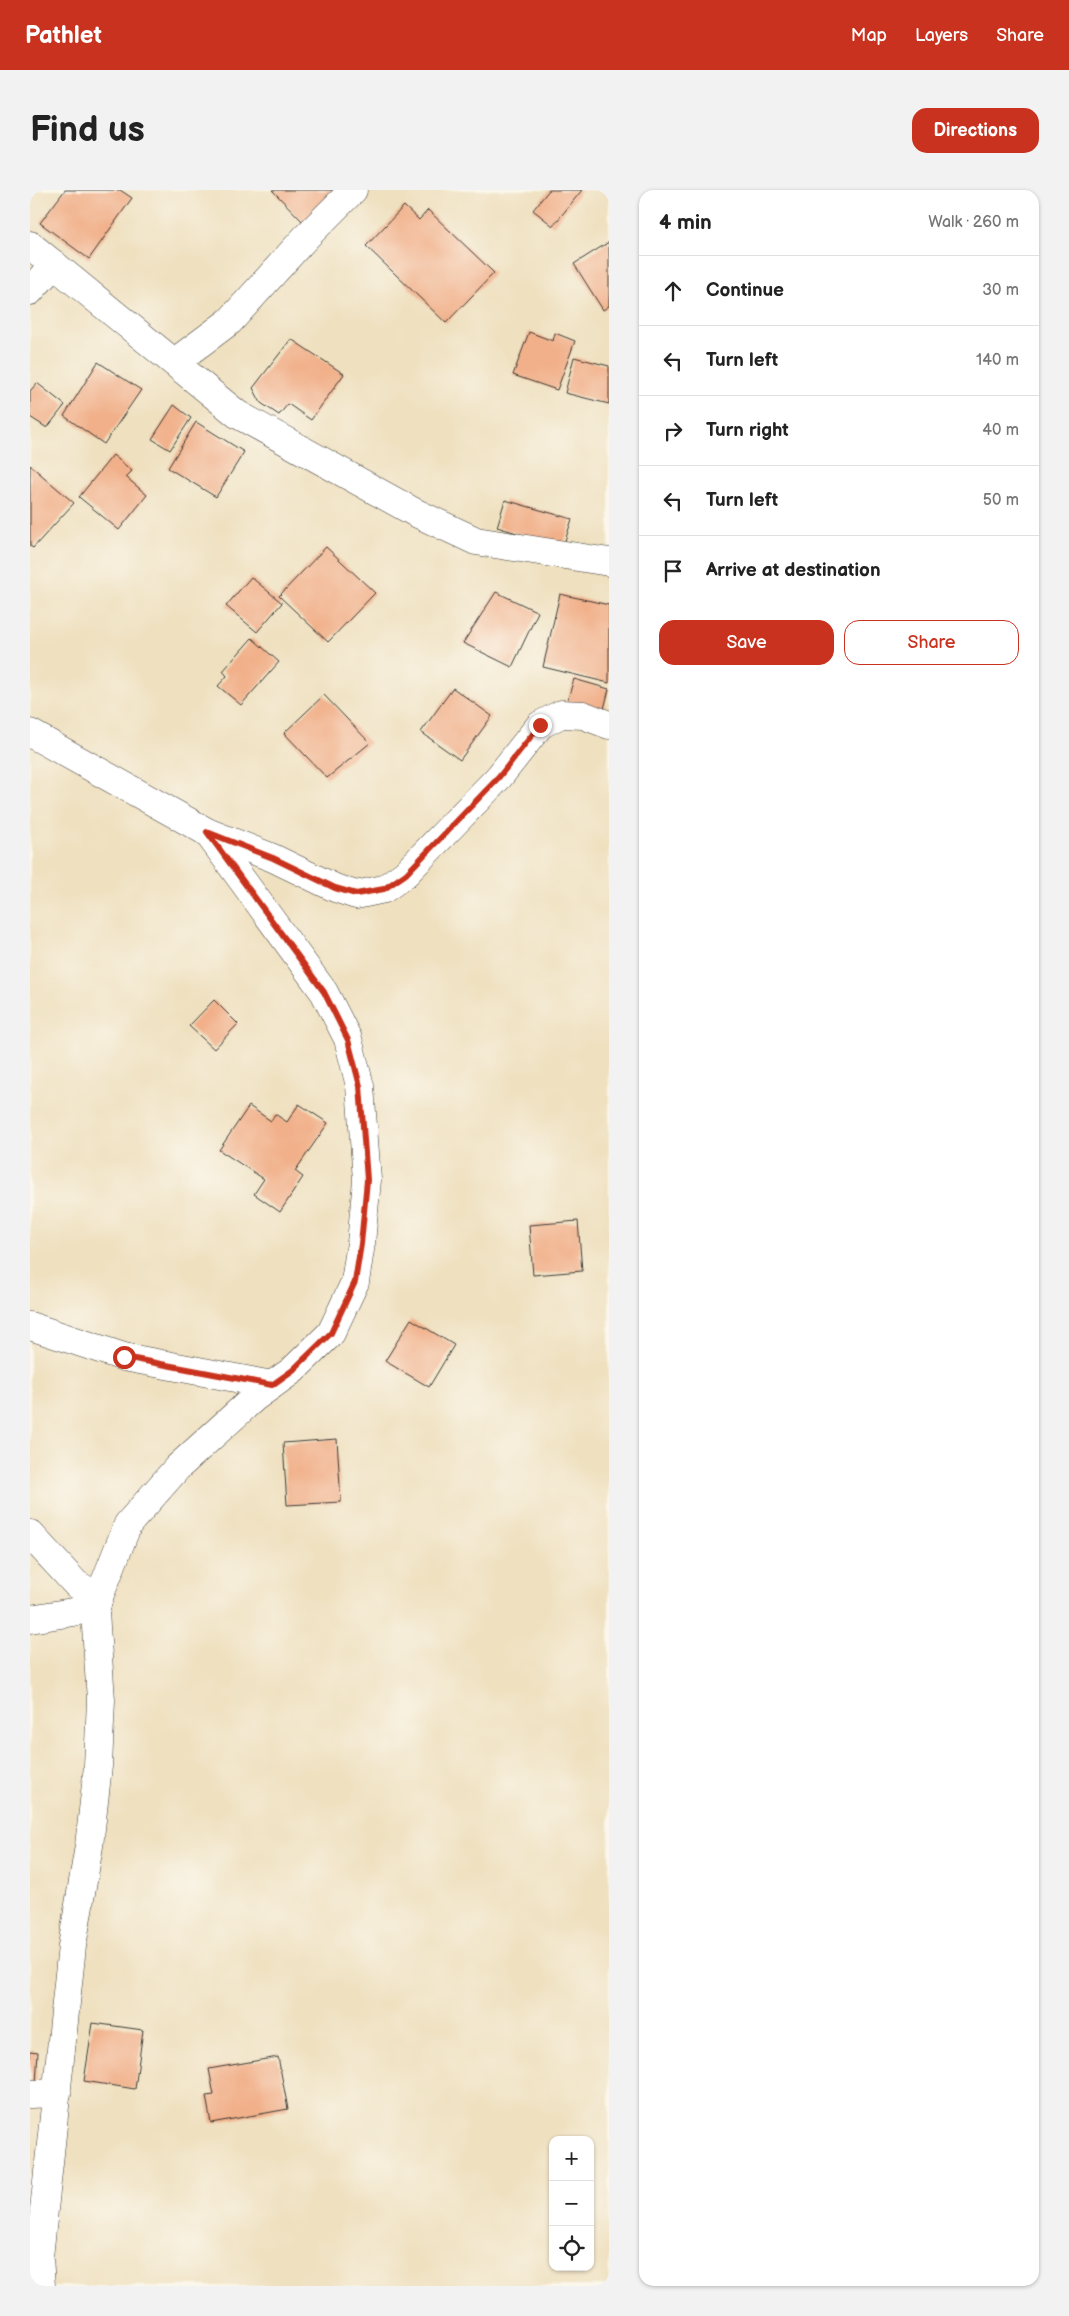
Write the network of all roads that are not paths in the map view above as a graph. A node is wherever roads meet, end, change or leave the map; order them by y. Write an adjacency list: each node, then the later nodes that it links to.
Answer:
1 (353, 190): 5 (street)
2 (30, 245): 3 (street)
3 (54, 264): 4 (street); 5 (street)
4 (30, 291)
5 (175, 362): 6 (street)
6 (609, 562)
7 (609, 725): 9 (street)
8 (30, 733): 9 (street)
9 (207, 832): 11 (street)
10 (30, 1326): 11 (street)
11 (272, 1385): 13 (street)
12 (30, 1534): 13 (street)
13 (97, 1605): 14 (street); 15 (street)
14 (30, 1620)
15 (57, 2093): 16 (street); 17 (street)
16 (30, 2094)
17 (41, 2286)

